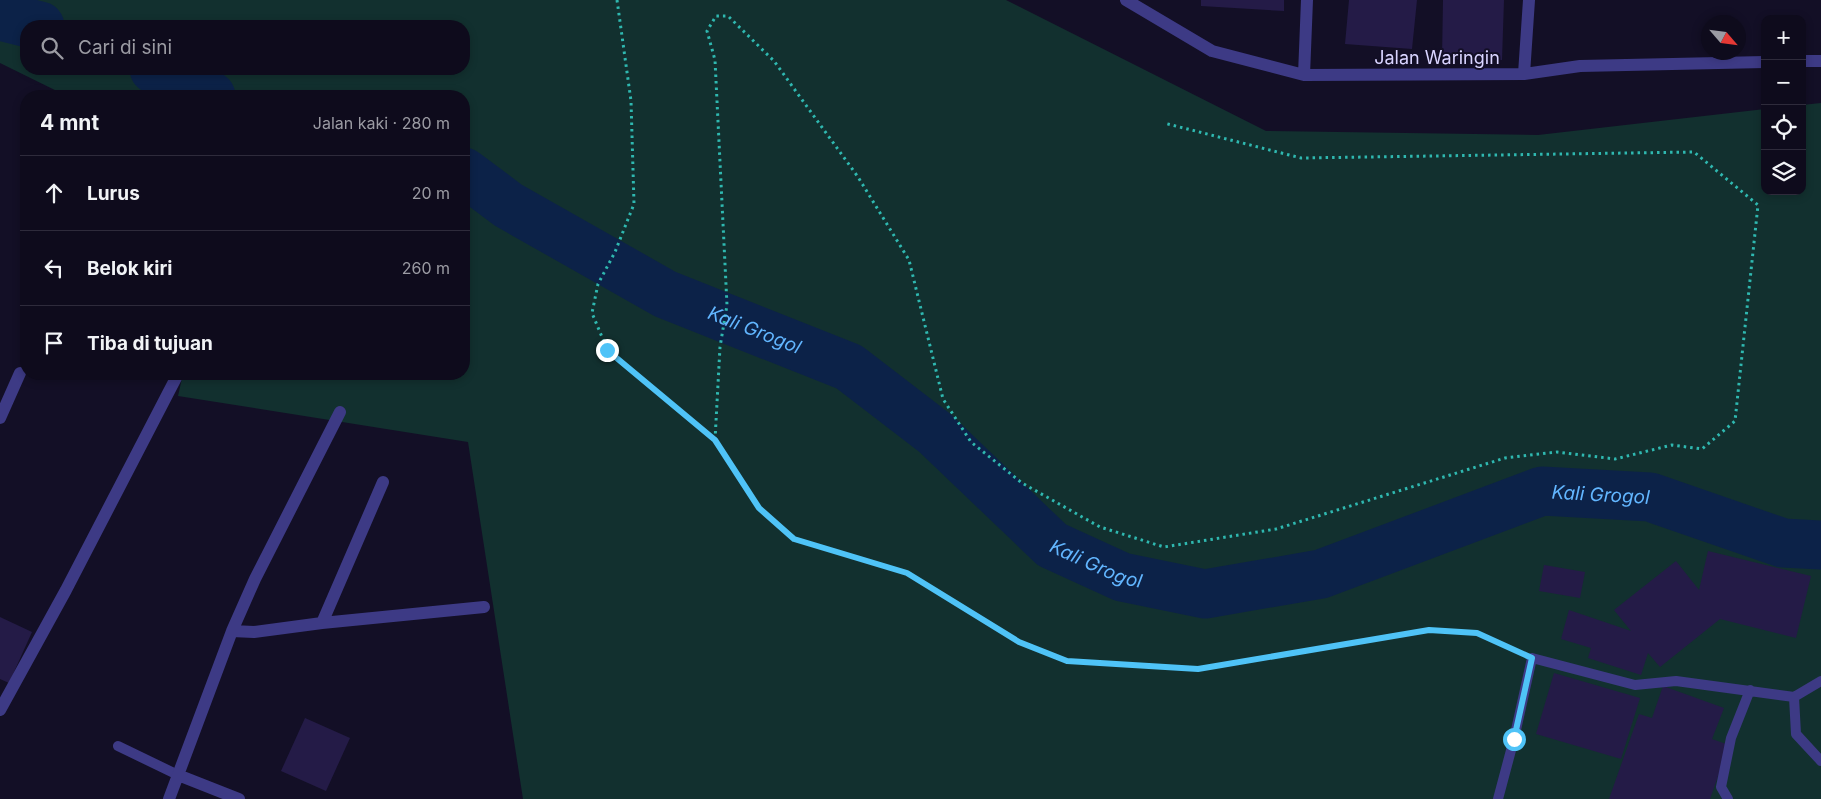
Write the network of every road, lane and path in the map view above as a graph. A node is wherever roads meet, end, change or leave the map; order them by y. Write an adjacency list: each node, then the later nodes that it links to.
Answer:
1 (617, 0): 15 (path)
2 (1126, 0): 9 (street, Jalan Waringin)
3 (1307, 0): 9 (street)
4 (1529, 0): 8 (street)
5 (1806, 61): 6 (street)
6 (1821, 61)
7 (1761, 62): 8 (street, Jalan Waringin)
8 (1524, 74): 9 (street, Jalan Waringin)
9 (1304, 75)
10 (1164, 124): 15 (path)
11 (20, 373): 14 (street)
12 (175, 380): 24 (street)
13 (340, 412): 19 (street)
14 (0, 418)
15 (715, 440): 20 (path)
16 (382, 482): 18 (street)
17 (484, 607): 18 (street)
18 (322, 623): 19 (street)
19 (232, 631): 27 (street)
20 (1532, 658): 22 (lane); 30 (lane)
21 (1821, 681): 23 (lane)
22 (1750, 690): 23 (lane); 31 (lane)
23 (1794, 697): 26 (lane)
24 (0, 710)
25 (118, 746): 27 (lane)
26 (1821, 761)
27 (178, 776): 28 (street); 29 (street)
28 (169, 799)
29 (239, 799)
30 (1498, 799)
31 (1728, 799)

